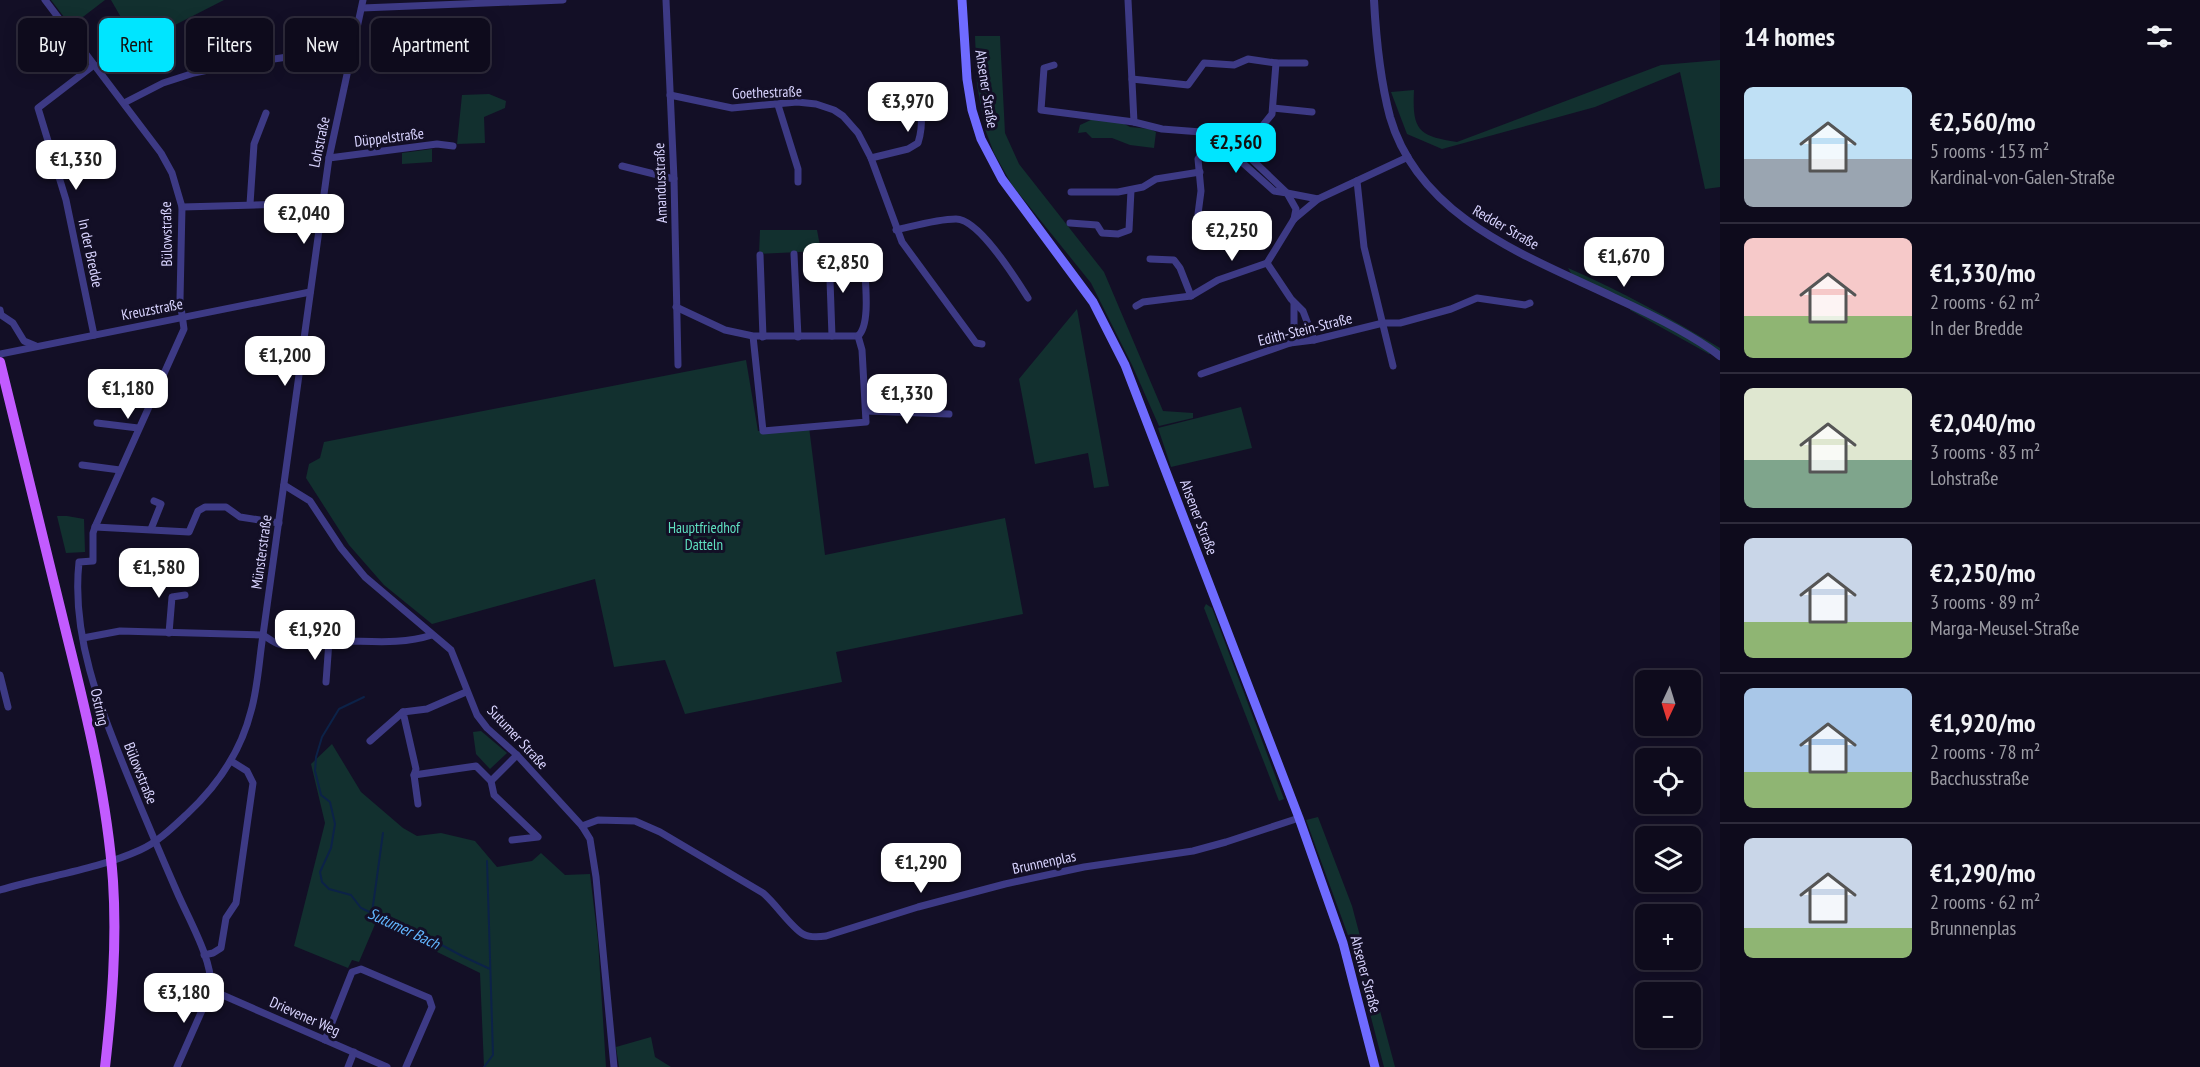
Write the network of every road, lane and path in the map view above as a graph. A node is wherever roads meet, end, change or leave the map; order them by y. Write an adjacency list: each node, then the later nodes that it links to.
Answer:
1 (45, 0): 12 (street, Bülowstraße)
2 (563, 0): 7 (street)
3 (666, 0): 17 (street, Amandusstraße)
4 (962, 0): 109 (main road, Ahsener Straße)
5 (1128, 0): 15 (street)
6 (1373, 1): 30 (street, Redder Straße)
7 (362, 4): 8 (street, Lohstraße)
8 (359, 19)
9 (285, 57): 18 (street)
10 (1276, 63): 11 (street); 15 (street); 20 (street)
11 (1305, 63)
12 (94, 65): 18 (street, Bülowstraße); 65 (street, In der Bredde)
13 (1054, 65): 23 (street)
14 (348, 72): 31 (street, Lohstraße)
15 (1132, 79): 23 (street)
16 (913, 86): 32 (street)
17 (670, 95): 19 (street, Goethestraße); 35 (street, Amandusstraße)
18 (124, 103): 44 (street, Bülowstraße)
19 (778, 105): 32 (street, Goethestraße); 37 (street)
20 (1273, 108): 21 (street); 25 (street)
21 (1312, 111)
22 (266, 113): 43 (street)
23 (1134, 122): 24 (street)
24 (1214, 135): 25 (street); 26 (street)
25 (1249, 142): 28 (street)
26 (1212, 145): 29 (street); 34 (street)
27 (453, 146): 31 (street, Düppelstraße)
28 (1243, 151): 29 (street); 40 (street)
29 (1236, 157): 40 (street)
30 (1408, 157): 36 (street); 76 (street, Redder Straße)
31 (329, 158): 42 (street, Lohstraße)
32 (871, 158): 48 (street, Goethestraße)
33 (622, 166): 35 (street)
34 (1200, 172): 38 (street); 45 (street)
35 (674, 178): 61 (street, Amandusstraße)
36 (1357, 181): 41 (street); 64 (street)
37 (798, 182)
38 (1131, 190): 39 (street); 47 (street)
39 (1071, 192)
40 (1287, 193): 41 (street); 46 (street)
41 (1318, 200): 46 (street)
42 (322, 203): 43 (street); 55 (street, Lohstraße)
43 (250, 204): 44 (street)
44 (182, 207): 63 (street, Bülowstraße)
45 (1198, 214)
46 (1294, 219): 54 (street)
47 (1071, 223)
48 (896, 230): 57 (street); 73 (street, Goethestraße)
49 (829, 252): 67 (street)
50 (794, 254): 69 (street)
51 (760, 255): 70 (street)
52 (864, 255): 68 (street)
53 (1150, 259): 56 (street)
54 (1267, 263): 56 (street); 58 (street)
55 (310, 292): 63 (street, Kreuzstraße); 87 (street, Münsterstraße)
56 (1191, 296): 60 (street)
57 (1028, 298)
58 (1294, 303): 71 (street); 72 (street)
59 (1530, 303): 64 (street, Edith-Stein-Straße)
60 (1136, 306)
61 (676, 307): 66 (street); 78 (street, Amandusstraße)
62 (0, 310): 74 (street)
63 (182, 317): 65 (street, Kreuzstraße); 84 (street, Bülowstraße)
64 (1383, 323): 71 (street, Edith-Stein-Straße); 79 (street)
65 (94, 335): 74 (street, Kreuzstraße)
66 (753, 336): 70 (street); 81 (street)
67 (832, 336): 68 (street); 69 (street)
68 (858, 336): 81 (street)
69 (798, 337): 70 (street)
70 (763, 338)
71 (1314, 340): 72 (street, Edith-Stein-Straße)
72 (1290, 343): 80 (street, Edith-Stein-Straße)
73 (982, 344)
74 (39, 346): 75 (street, Kreuzstraße)
75 (0, 354)
76 (1720, 357)
77 (0, 362): 113 (main road, Ostring)
78 (678, 365)
79 (1393, 366)
80 (1201, 374)
81 (866, 411): 82 (street)
82 (949, 414)
83 (97, 423): 84 (street)
84 (138, 428): 86 (street, Bülowstraße)
85 (81, 465): 86 (street)
86 (120, 470): 90 (street, Bülowstraße)
87 (284, 485): 89 (street, Münsterstraße); 95 (street, Sutumer Straße)
88 (158, 503): 91 (street)
89 (279, 523): 91 (street); 94 (street, Münsterstraße)
90 (95, 526): 91 (street); 96 (street, Bülowstraße)
91 (151, 529)
92 (185, 595): 93 (street)
93 (170, 633): 94 (street); 96 (street)
94 (263, 635): 97 (street); 105 (street, Münsterstraße)
95 (432, 635): 97 (street); 100 (street, Sutumer Straße)
96 (83, 638): 112 (street, Bülowstraße)
97 (329, 641): 99 (street)
98 (0, 675): 101 (street)
99 (326, 682)
100 (466, 692): 102 (street); 104 (street, Sutumer Straße)
101 (8, 707)
102 (404, 712): 103 (street); 106 (street)
103 (370, 741)
104 (517, 755): 107 (street); 110 (street, Sutumer Straße)
105 (231, 761): 112 (street, Münsterstraße); 115 (street)
106 (414, 775): 107 (street); 108 (street)
107 (491, 781): 111 (street)
108 (418, 804)
109 (1299, 818): 110 (street, Brunnenplas); 125 (main road, Ahsener Straße)
110 (582, 825): 124 (street, Sutumer Straße)
111 (512, 840)
112 (154, 841): 113 (street, Münsterstraße); 115 (street, Bülowstraße)
113 (111, 860): 114 (street, Münsterstraße); 119 (main road, Ostring)
114 (0, 890)
115 (204, 955): 116 (street, Bülowstraße)
116 (211, 990): 117 (street, Drievener Weg); 120 (street)
117 (325, 1040): 118 (street, Drievener Weg); 123 (street)
118 (354, 1052): 121 (street); 122 (street, Drievener Weg)
119 (105, 1067)
120 (177, 1067)
121 (348, 1067)
122 (387, 1067)
123 (406, 1067)
124 (614, 1067)
125 (1376, 1067)

